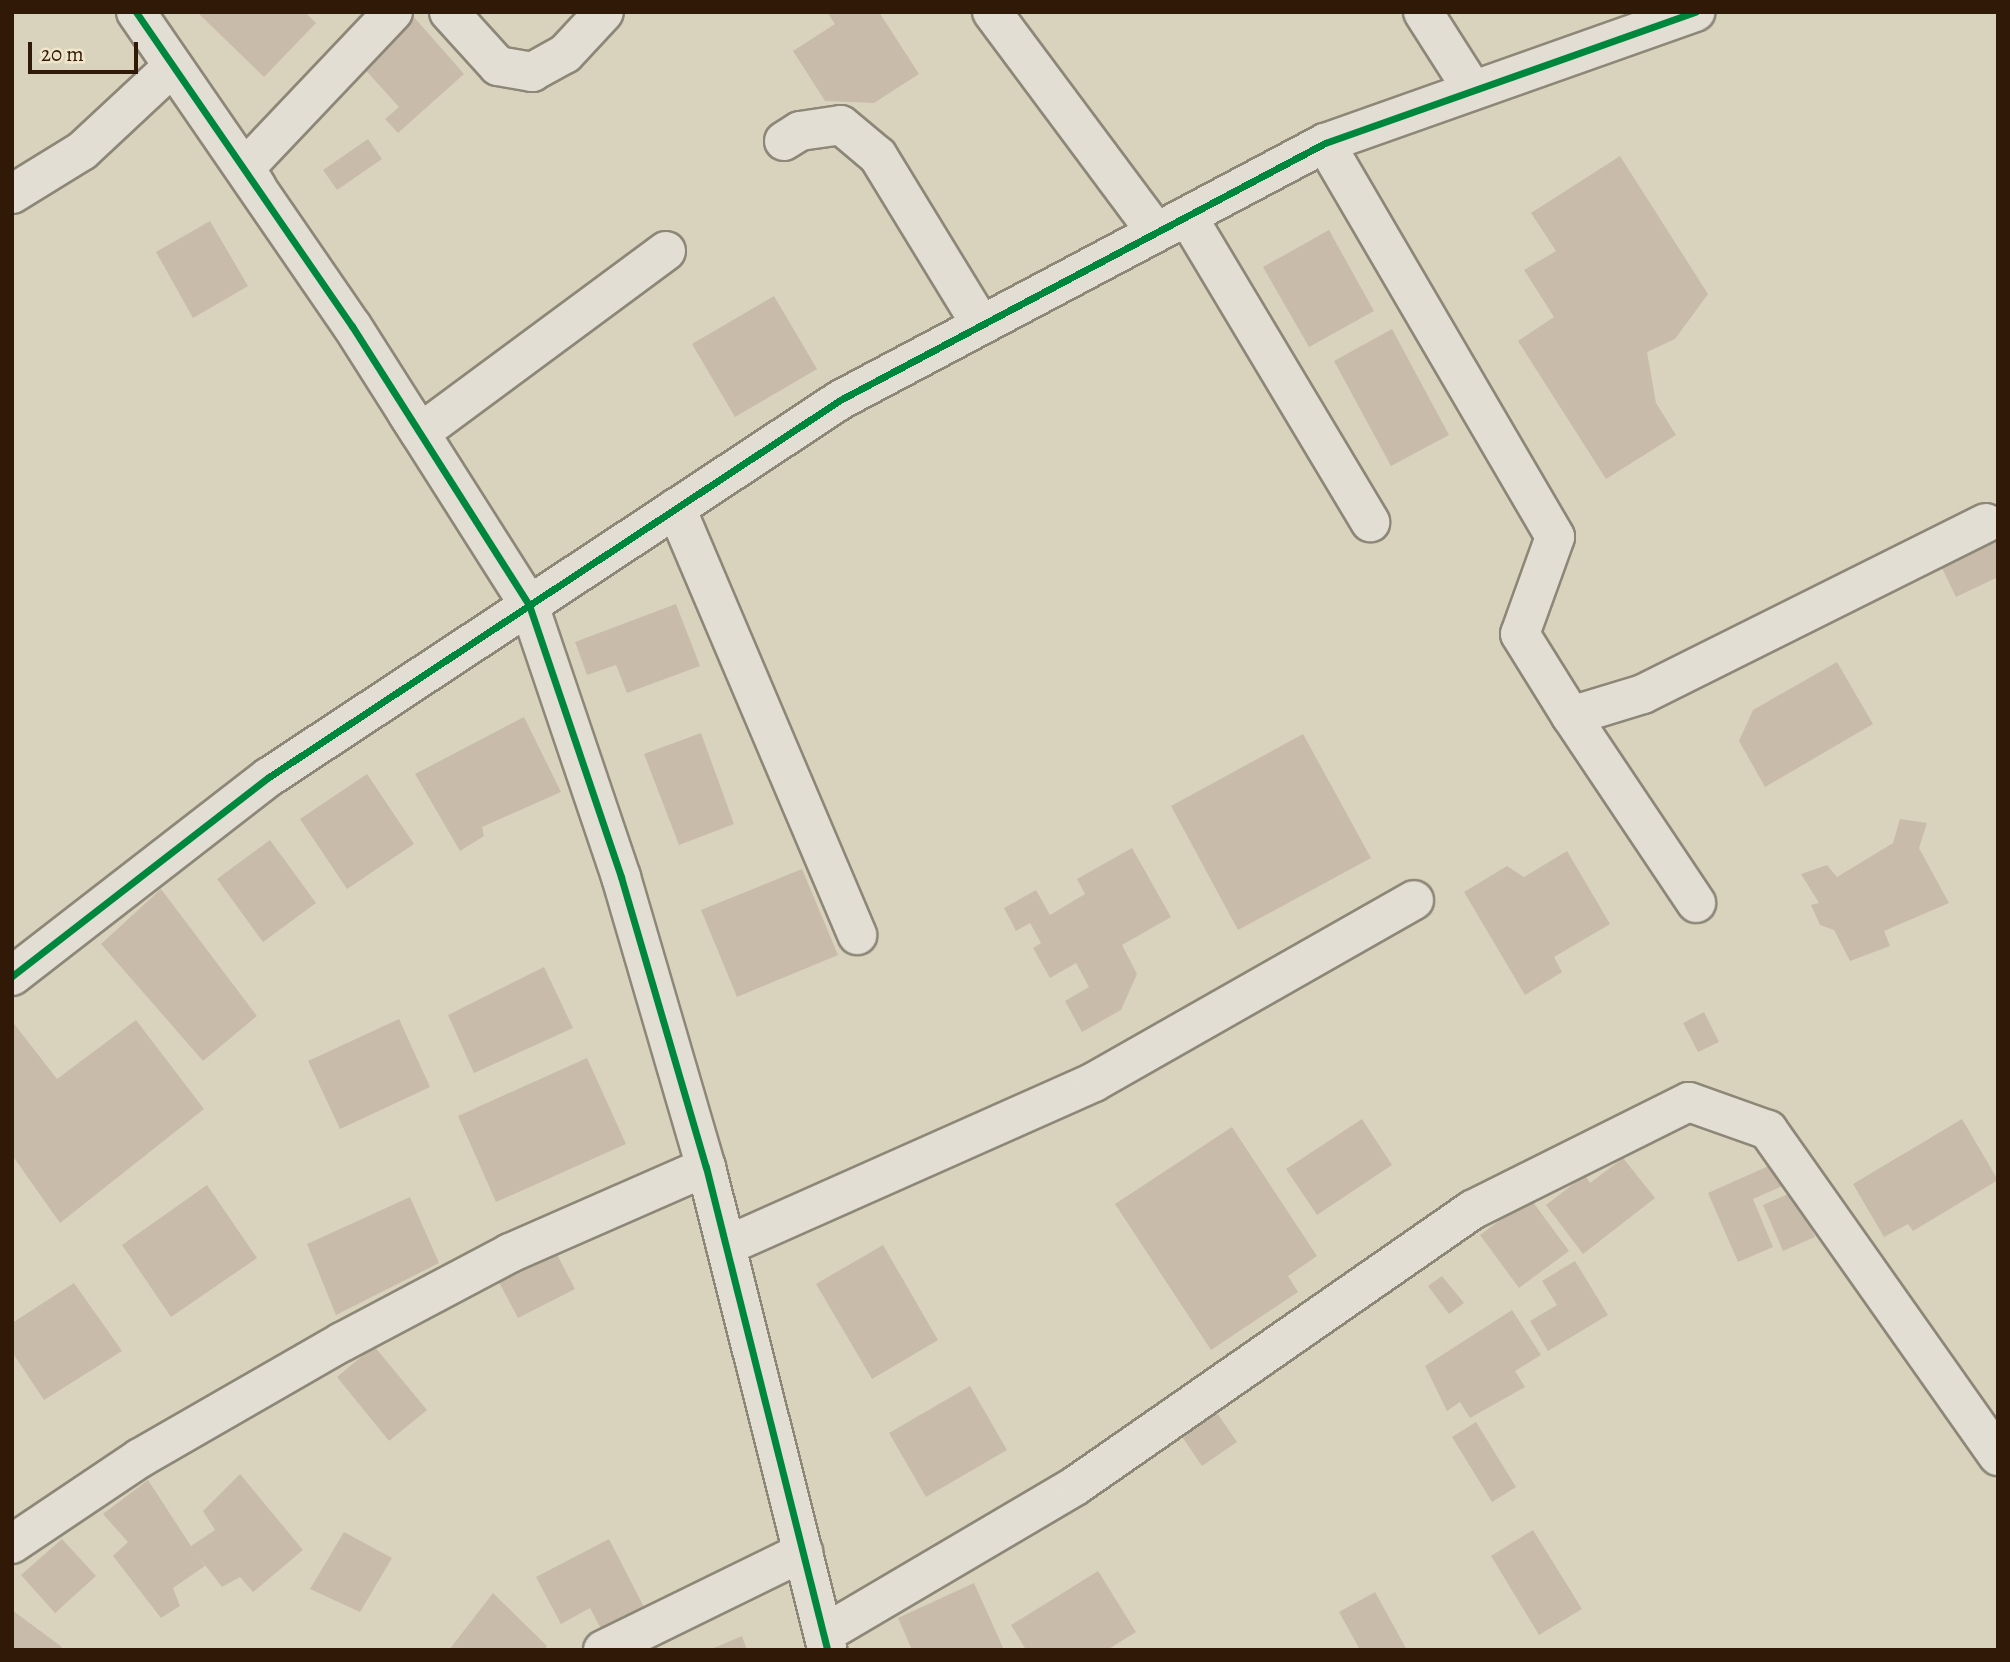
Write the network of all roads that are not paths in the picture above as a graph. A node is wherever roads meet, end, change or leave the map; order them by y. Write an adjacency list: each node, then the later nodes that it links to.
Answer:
1 (136, 12): 8 (street)
2 (393, 12): 12 (street)
3 (449, 12): 4 (street)
4 (604, 12)
5 (992, 12): 14 (street)
6 (1423, 12): 9 (street)
7 (1695, 12): 9 (street)
8 (172, 67): 12 (street); 13 (street)
9 (1472, 89): 11 (street)
10 (784, 141): 16 (street)
11 (1325, 143): 14 (street); 22 (street)
12 (245, 168): 17 (street)
13 (12, 194)
14 (1172, 224): 16 (street); 19 (street)
15 (666, 251): 17 (street)
16 (981, 325): 18 (street)
17 (420, 433): 21 (street)
18 (676, 508): 21 (street); 25 (street)
19 (1370, 522)
20 (1986, 523): 22 (street)
21 (529, 605): 26 (street); 27 (street)
22 (1572, 716): 24 (street)
23 (1414, 900): 28 (street)
24 (1696, 903)
25 (857, 935)
26 (15, 968)
27 (706, 1167): 28 (street); 30 (street)
28 (726, 1246): 31 (street)
29 (1998, 1456): 32 (street)
30 (12, 1544)
31 (803, 1552): 32 (street); 33 (street)
32 (825, 1642)
33 (603, 1650)

